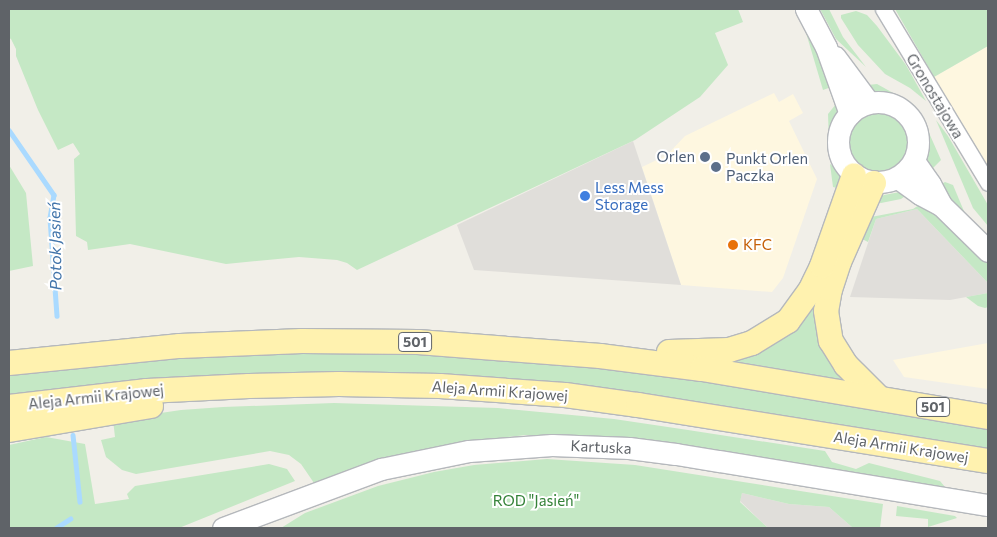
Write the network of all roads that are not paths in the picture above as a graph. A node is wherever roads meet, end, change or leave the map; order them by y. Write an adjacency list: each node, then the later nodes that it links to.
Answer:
1 (806, 9): 3 (street)
2 (883, 9): 9 (street, Gronostajowa)
3 (826, 47): 4 (street); 5 (street)
4 (869, 103): 5 (street); 6 (street)
5 (850, 114): 8 (street)
6 (914, 161): 7 (street); 10 (street)
7 (898, 178): 8 (street); 10 (street)
8 (864, 179): 12 (main road); 15 (main road)
9 (988, 183)
10 (941, 204): 11 (street)
11 (988, 251)
12 (600, 356): 13 (main road, 501); 15 (main road, 501)
13 (9, 363)
14 (339, 384): 16 (main road, Aleja Armii Krajowej); 18 (main road); 19 (main road, Aleja Armii Krajowej)
15 (878, 398): 17 (main road, 501)
16 (9, 407)
17 (988, 417)
18 (9, 430)
19 (988, 461)
20 (988, 505): 21 (street, Kartuska)
21 (223, 528)

